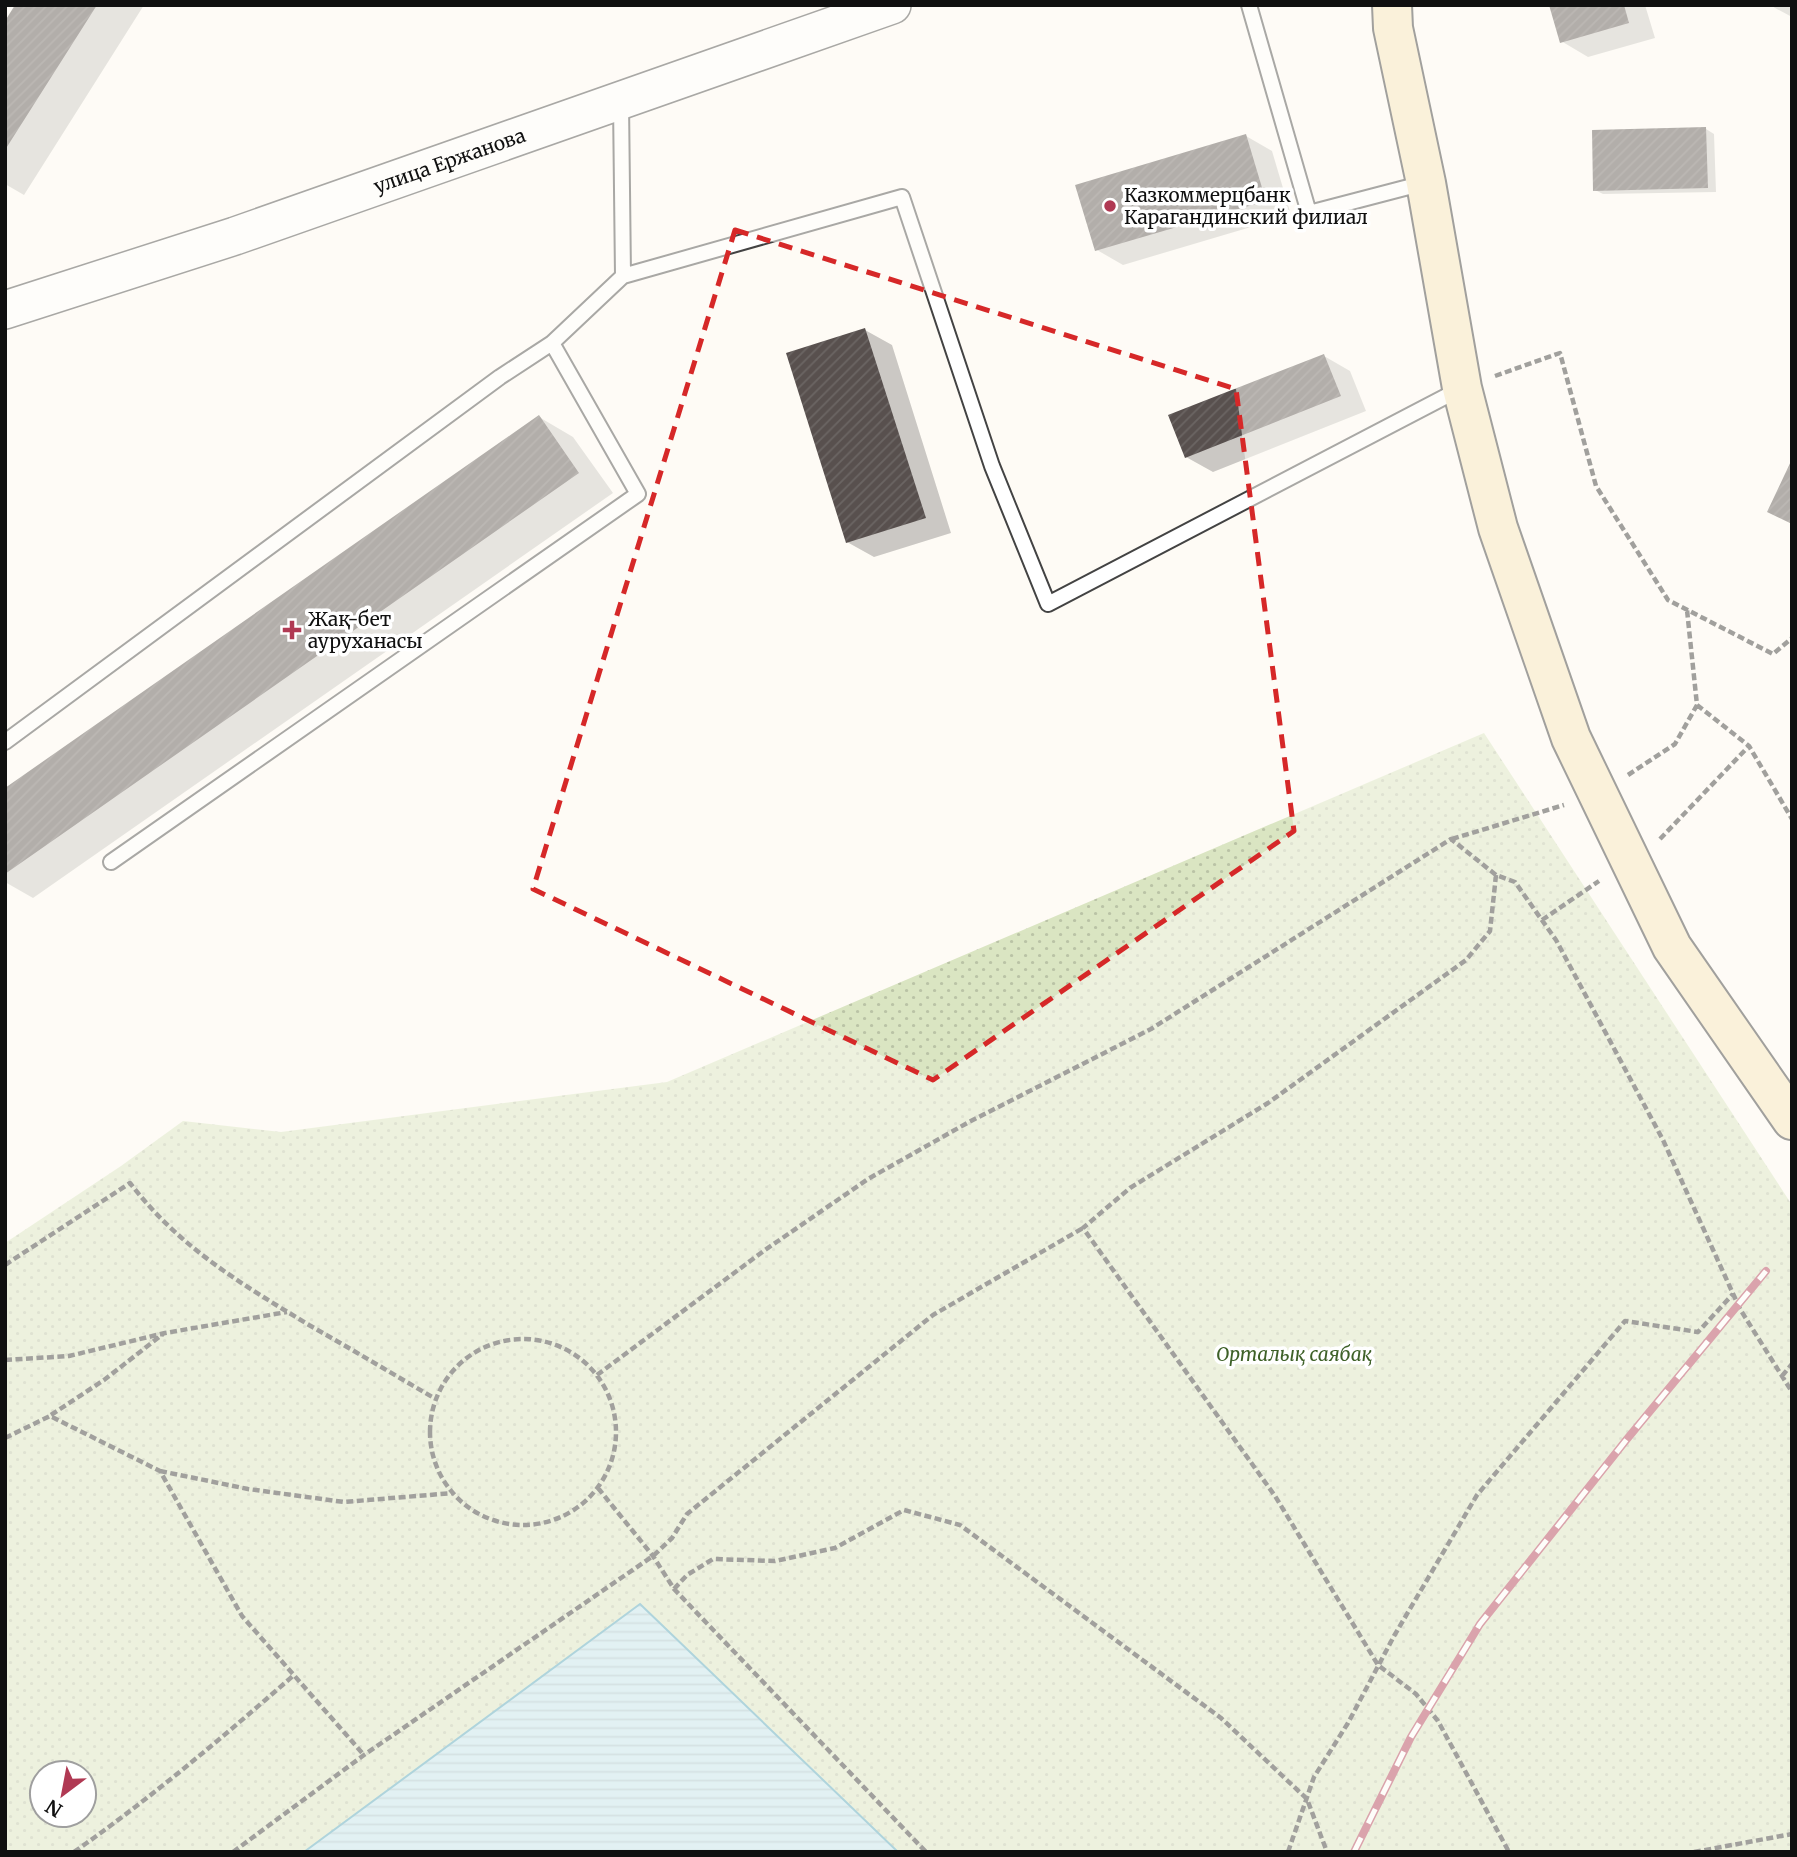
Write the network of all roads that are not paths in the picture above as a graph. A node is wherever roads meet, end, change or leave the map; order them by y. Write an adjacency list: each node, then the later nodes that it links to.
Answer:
1 (892, 5): 4 (street, улица Ержанова)
2 (1249, 5): 5 (lane)
3 (1386, 13): 5 (main road)
4 (621, 99): 6 (lane); 7 (street, улица Ержанова)
5 (1426, 183): 9 (main road)
6 (623, 276): 8 (lane); 9 (lane)
7 (5, 310)
8 (552, 343): 10 (lane); 11 (lane)
9 (1462, 388): 12 (main road)
10 (5, 742)
11 (111, 862)
12 (1792, 1120)

